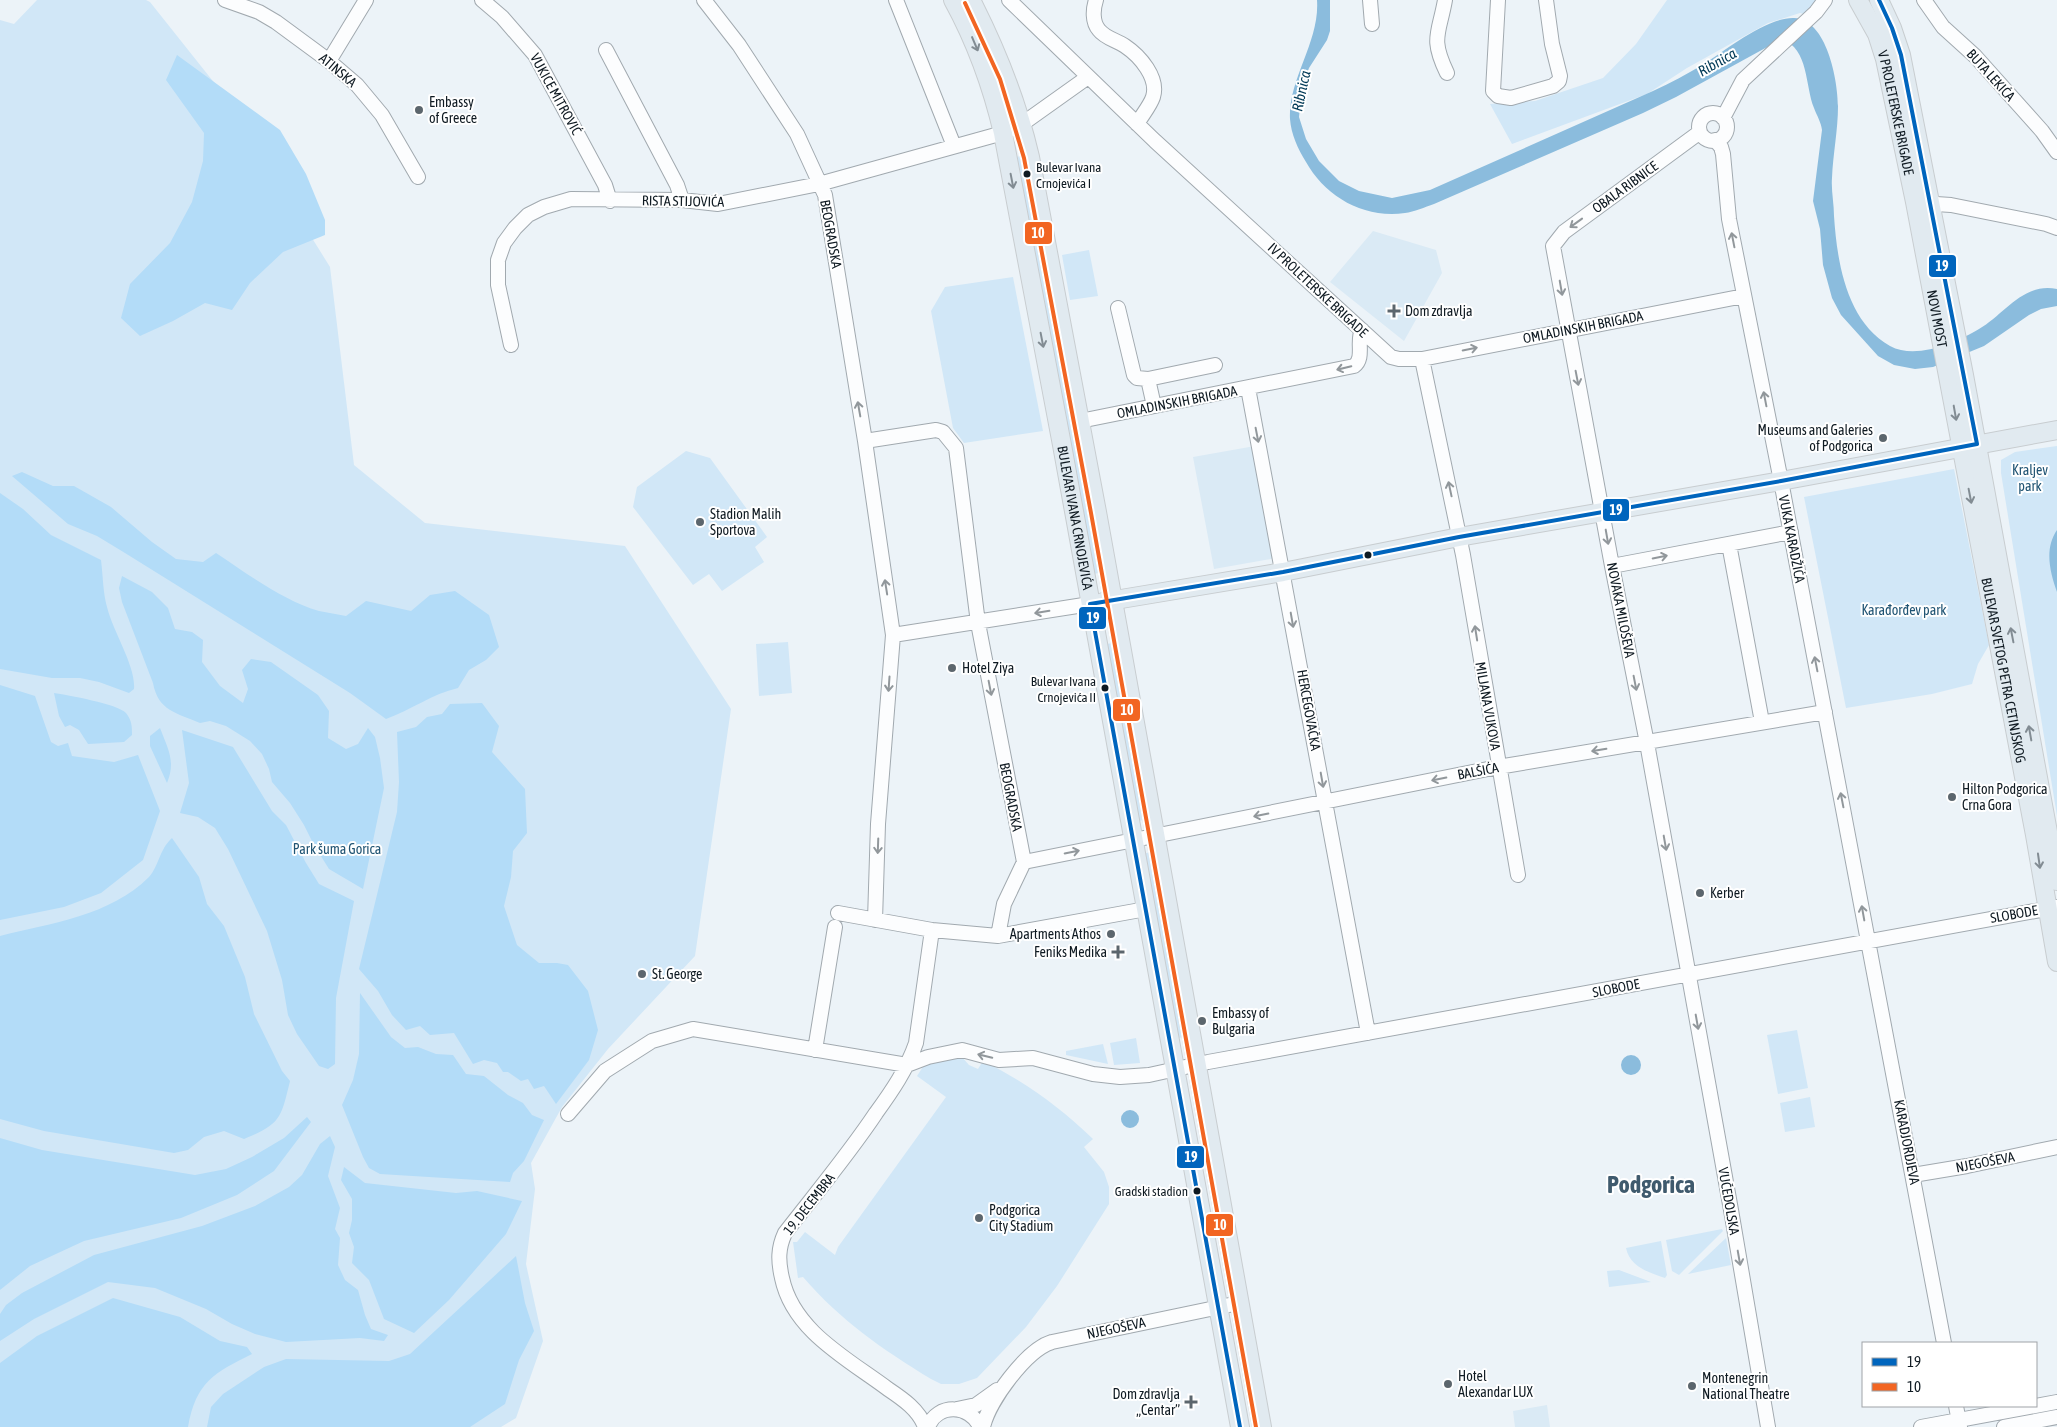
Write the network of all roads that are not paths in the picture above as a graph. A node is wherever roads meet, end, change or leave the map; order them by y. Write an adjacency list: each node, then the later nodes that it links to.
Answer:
1 (225, 0): 20 (street, ATINSKA)
2 (366, 0): 20 (street)
3 (482, 0): 34 (street, VUKICE MITROVIĆ)
4 (704, 0): 32 (street, BEOGRADSKA)
5 (896, 0): 29 (street)
6 (953, 0): 27 (main road, BULEVAR IVANA CRNOJEVIĆA, one-way to 27)
7 (971, 0): 24 (main road, BULEVAR IVANA CRNOJEVIĆA)
8 (1010, 0): 22 (street, IV PROLETERSKE BRIGADE)
9 (1096, 0): 25 (street)
10 (1370, 0): 18 (street)
11 (1445, 0): 21 (street)
12 (1498, 0): 13 (street)
13 (1546, 0)
14 (1825, 0): 23 (street)
15 (1858, 0): 35 (main road, V PROLETERSKE BRIGADE)
16 (1879, 0): 35 (main road, V PROLETERSKE BRIGADE)
17 (1924, 0): 30 (street, BUTA LEKIĆA)
18 (1372, 24)
19 (606, 50): 33 (street)
20 (329, 61): 31 (street, ATINSKA)
21 (1447, 73)
22 (1088, 77): 24 (street); 25 (street, IV PROLETERSKE BRIGADE)
23 (1718, 115): 26 (street); 28 (street)
24 (1022, 124): 27 (street); 50 (main road, BULEVAR IVANA CRNOJEVIĆA)
25 (1137, 124): 41 (street, IV PROLETERSKE BRIGADE)
26 (1700, 132): 28 (street); 38 (street, OBALA RIBNICE, one-way to 38)
27 (1003, 133): 29 (street, RISTA STIJOVIĆA); 62 (main road, BULEVAR IVANA CRNOJEVIĆA, one-way to 62)
28 (1715, 140): 39 (street, VUKA KARADŽIĆA, one-way to 28)
29 (954, 146): 32 (street, RISTA STIJOVIĆA)
30 (2057, 152)
31 (418, 177)
32 (820, 184): 33 (street, RISTA STIJOVIĆA); 52 (street, BEOGRADSKA, one-way to 32)
33 (682, 200): 34 (street, RISTA STIJOVIĆA)
34 (610, 201): 43 (street, RISTA STIJOVIĆA)
35 (1923, 203): 36 (street); 37 (main road, V PROLETERSKE BRIGADE)
36 (2057, 228)
37 (1928, 229): 46 (main road, NOVI MOST)
38 (1553, 246): 42 (street, NOVAKA MILOŠEVA, one-way to 42)
39 (1744, 296): 42 (street, OMLADINSKIH BRIGADA); 54 (street, VUKA KARADŽIĆA, one-way to 39)
40 (1118, 308): 47 (street)
41 (1362, 330): 44 (street, IV PROLETERSKE BRIGADE); 48 (street, OMLADINSKIH BRIGADA, one-way to 48)
42 (1568, 330): 44 (street, OMLADINSKIH BRIGADA, one-way to 42); 55 (street, NOVAKA MILOŠEVA, one-way to 55)
43 (511, 345)
44 (1422, 359): 57 (street, one-way to 44)
45 (1215, 366): 47 (street)
46 (1956, 376): 53 (main road, BULEVAR SVETOG PETRA CETINJSKOG)
47 (1148, 379): 49 (street)
48 (1248, 388): 49 (street, OMLADINSKIH BRIGADA); 60 (street, HERCEGOVAČKA, one-way to 60)
49 (1154, 406): 50 (street, OMLADINSKIH BRIGADA)
50 (1080, 421): 61 (main road, BULEVAR IVANA CRNOJEVIĆA)
51 (2057, 430): 53 (main road)
52 (865, 441): 63 (street, BEOGRADSKA); 64 (street, BEOGRADSKA, one-way to 52)
53 (1969, 446): 54 (main road); 74 (main road, BULEVAR SVETOG PETRA CETINJSKOG, one-way to 53); 75 (main road, BULEVAR SVETOG PETRA CETINJSKOG, one-way to 75)
54 (1781, 481): 55 (main road); 56 (street, VUKA KARADŽIĆA)
55 (1602, 512): 57 (main road); 59 (street, NOVAKA MILOŠEVA, one-way to 59)
56 (1791, 532): 58 (street); 65 (street, VUKA KARADŽIĆA, one-way to 56)
57 (1459, 537): 60 (main road); 68 (street, MILJANA VUKOVA, one-way to 57)
58 (1729, 544): 59 (street, one-way to 58); 66 (street)
59 (1612, 566): 67 (street, NOVAKA MILOŠEVA, one-way to 67)
60 (1283, 572): 61 (main road); 69 (street, HERCEGOVAČKA, one-way to 69)
61 (1113, 600): 62 (main road); 70 (main road, BULEVAR IVANA CRNOJEVIĆA)
62 (1090, 604): 63 (street, one-way to 63); 71 (main road, BULEVAR IVANA CRNOJEVIĆA)
63 (978, 622): 64 (street); 72 (street, BEOGRADSKA, one-way to 72)
64 (893, 635): 78 (street, BEOGRADSKA, one-way to 78)
65 (1825, 712): 66 (street, BALŠIĆA); 82 (street, VUKA KARADŽIĆA, one-way to 65)
66 (1762, 722): 67 (street, BALŠIĆA)
67 (1647, 742): 68 (street, BALŠIĆA, one-way to 68); 84 (street, NOVAKA MILOŠEVA, one-way to 84)
68 (1498, 767): 69 (street, BALŠIĆA, one-way to 69); 73 (street, MILJANA VUKOVA)
69 (1326, 802): 70 (street, BALŠIĆA, one-way to 70); 85 (street, HERCEGOVAČKA)
70 (1155, 836): 71 (street, BALŠIĆA); 88 (main road, BULEVAR IVANA CRNOJEVIĆA)
71 (1133, 840): 72 (street, one-way to 71); 76 (main road, BULEVAR IVANA CRNOJEVIĆA)
72 (1024, 862): 81 (street)
73 (1518, 875)
74 (2057, 880)
75 (2052, 908): 82 (street, SLOBODE); 83 (main road, BULEVAR SVETOG PETRA CETINJSKOG)
76 (1146, 909): 81 (street); 89 (main road, BULEVAR IVANA CRNOJEVIĆA)
77 (838, 913): 78 (street)
78 (875, 920): 80 (street)
79 (836, 927): 86 (street)
80 (932, 930): 81 (street); 87 (street, 19. DECEMBRA)
81 (998, 936)
82 (1869, 940): 84 (street, SLOBODE); 92 (street, KARADJORDJEVA)
83 (2057, 962)
84 (1689, 974): 85 (street, SLOBODE); 109 (street, VUČEDOLSKA, one-way to 109)
85 (1368, 1033): 88 (street, SLOBODE)
86 (815, 1050): 87 (street); 90 (street)
87 (907, 1065): 89 (street, one-way to 87); 97 (street, 19. DECEMBRA)
88 (1196, 1065): 89 (street, SLOBODE); 93 (main road, BULEVAR IVANA CRNOJEVIĆA)
89 (1175, 1069): 94 (main road, BULEVAR IVANA CRNOJEVIĆA)
90 (568, 1114)
91 (2057, 1147): 92 (street, NJEGOŠEVA)
92 (1913, 1175): 95 (street, KARADJORDJEVA)
93 (1239, 1303): 94 (street, NJEGOŠEVA); 108 (main road, BULEVAR IVANA CRNOJEVIĆA)
94 (1218, 1307): 96 (street, NJEGOŠEVA); 107 (main road, BULEVAR IVANA CRNOJEVIĆA)
95 (1944, 1342)
96 (1008, 1382): 102 (street); 106 (street)
97 (903, 1400): 102 (street, 19. DECEMBRA); 105 (street, 19. DECEMBRA)
98 (2057, 1402): 99 (street)
99 (2037, 1406)
100 (1956, 1407): 104 (street)
101 (2035, 1407): 104 (street)
102 (951, 1409): 105 (street); 106 (street)
103 (2057, 1417): 111 (street)
104 (1959, 1424): 110 (street)
105 (927, 1427)
106 (981, 1427)
107 (1240, 1427)
108 (1262, 1427)
109 (1768, 1427)
110 (1921, 1427)
111 (2004, 1427)

